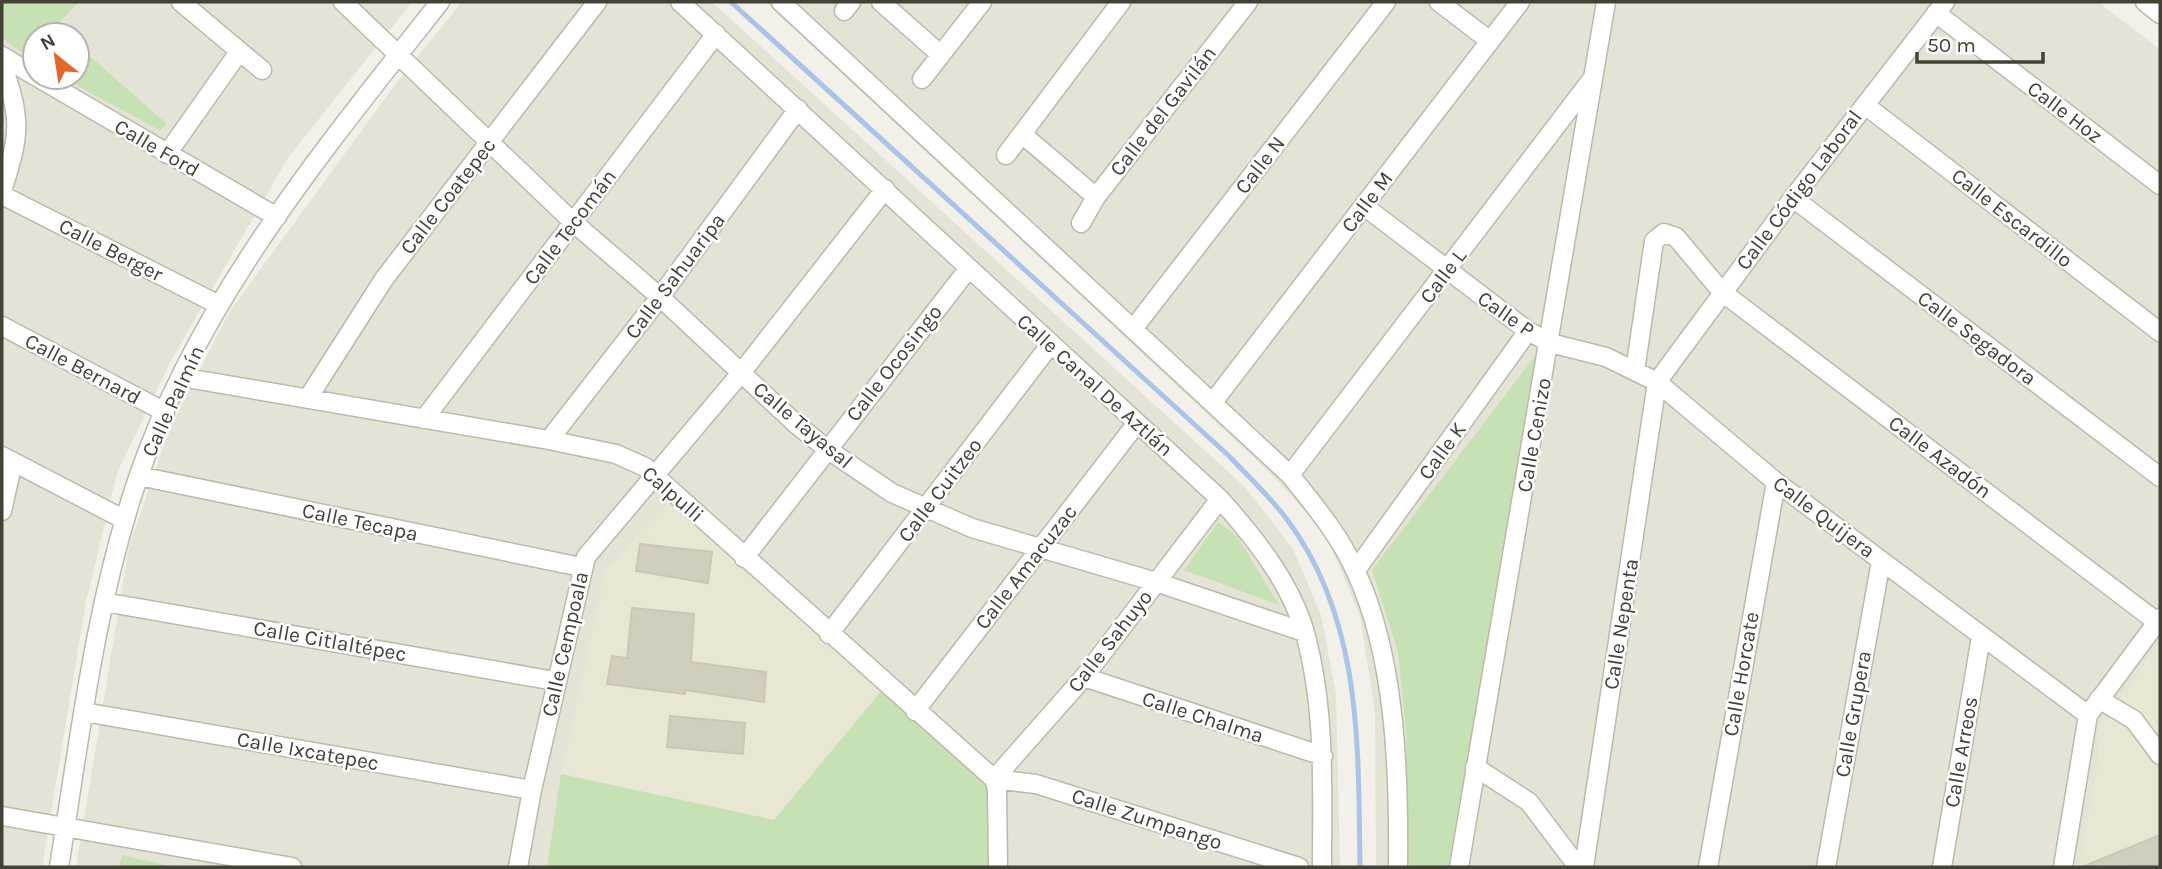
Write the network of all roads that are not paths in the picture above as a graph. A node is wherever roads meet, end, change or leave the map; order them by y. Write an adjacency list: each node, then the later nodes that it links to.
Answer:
1 (181, 2): 20 (street)
2 (343, 2): 21 (street, Calle Tayasal)
3 (440, 2): 21 (street, Calle Palmín)
4 (597, 2): 33 (street, Calle Coatepec)
5 (680, 2): 18 (street, Calle Canal De Aztlán)
6 (781, 2): 51 (street)
7 (881, 2): 22 (street)
8 (982, 2): 22 (street)
9 (1121, 2): 32 (street)
10 (1248, 2): 39 (street, Calle del Gavilán)
11 (1386, 2): 51 (street, Calle N)
12 (1438, 2): 19 (street)
13 (1520, 2): 19 (street, Calle M)
14 (1606, 2): 27 (street, Calle Cenizo)
15 (2145, 2): 17 (street)
16 (1940, 8): 30 (street, Calle Código Laboral); 36 (street, Calle Hoz)
17 (2160, 13)
18 (716, 34): 31 (street, Calle Canal De Aztlán); 43 (street, Calle Tecomán)
19 (1490, 41): 41 (street, Calle M)
20 (239, 51): 26 (street); 34 (street)
21 (399, 55): 33 (street, Calle Tayasal); 42 (street, Calle Palmín)
22 (941, 55): 28 (street)
23 (2, 56): 25 (street, Calle Ford)
24 (2, 64): 38 (street)
25 (21, 67)
26 (262, 70)
27 (1595, 75): 46 (street, Calle L); 54 (street, Calle Cenizo)
28 (922, 79)
29 (61, 91): 34 (street, Calle Ford)
30 (1864, 104): 40 (street, Calle Código Laboral); 53 (street, Calle Escardillo)
31 (798, 109): 37 (street, Calle Canal De Aztlán); 48 (street, Calle Sahuaripa)
32 (1022, 134): 35 (street); 39 (street)
33 (489, 144): 43 (street, Calle Tayasal); 60 (street, Calle Coatepec)
34 (167, 154): 42 (street, Calle Ford)
35 (1006, 155)
36 (2160, 185)
37 (885, 189): 45 (street, Calle Canal De Aztlán); 57 (street, Calle Cempoala)
38 (2, 193): 49 (street, Calle Berger)
39 (1096, 198): 44 (street, Calle del Gavilán)
40 (1793, 198): 47 (street, Calle Código Laboral); 71 (street, Calle Segadora)
41 (1364, 206): 46 (street, Calle P); 61 (street, Calle M)
42 (277, 217): 49 (street, Calle Palmín)
43 (573, 222): 48 (street, Calle Tayasal); 63 (street, Calle Tecomán)
44 (1081, 223)
45 (969, 268): 55 (street, Calle Canal De Aztlán); 66 (street, Calle Ocosingo)
46 (1447, 271): 52 (street, Calle P); 69 (street, Calle L)
47 (1722, 292): 56 (street, Calle Azadón); 59 (street, Calle Código Laboral); 84 (street, Calle Azadón)
48 (660, 297): 57 (street, Calle Tayasal); 65 (street, Calle Sahuaripa)
49 (219, 306): 58 (street, Calle Palmín)
50 (2, 327): 62 (street, Calle Bernard)
51 (1133, 329): 61 (street)
52 (1528, 331): 54 (street, Calle P); 81 (street, Calle K)
53 (2160, 331)
54 (1550, 343): 56 (street, Calle Quijera); 96 (street, Calle Cenizo)
55 (1050, 345): 64 (street, Calle Canal De Aztlán); 74 (street, Calle Cuitzeo)
56 (1635, 370): 59 (street, Calle Quijera)
57 (741, 373): 66 (street, Calle Tayasal); 68 (street, Calle Cempoala)
58 (181, 377): 60 (street, Calpulli); 62 (street, Calle Palmín)
59 (1657, 382): 72 (street, Calle Quijera); 110 (street, Calle Nepenta)
60 (308, 398): 63 (street, Calpulli)
61 (1213, 402): 69 (street)
62 (165, 412): 70 (street, Calle Palmín)
63 (424, 419): 65 (street, Calpulli)
64 (1137, 423): 73 (street, Calle Canal De Aztlán); 77 (street, Calle Amacuzac)
65 (549, 440): 68 (street, Calpulli)
66 (827, 449): 74 (street, Calle Tayasal); 78 (street, Calle Ocosingo)
67 (7, 459): 75 (street); 76 (street)
68 (654, 474): 78 (street, Calpulli); 80 (street, Calle Cempoala)
69 (1290, 475): 81 (street)
70 (139, 476): 76 (street, Calle Palmín); 80 (street, Calle Tecapa)
71 (2160, 477)
72 (1776, 482): 79 (street, Calle Quijera); 111 (street, Calle Horcate)
73 (1220, 499): 82 (street, Calle Sahuyo); 85 (street, Calle Canal De Aztlán)
74 (925, 510): 77 (street, Calle Tayasal); 86 (street, Calle Cuitzeo)
75 (2, 511)
76 (125, 520): 83 (street, Calle Palmín)
77 (1041, 547): 82 (street, Calle Tayasal); 91 (street, Calle Amacuzac)
78 (744, 558): 86 (street, Calpulli)
79 (1881, 561): 87 (street, Calle Quijera); 112 (street, Calle Grupera)
80 (581, 567): 89 (street, Calle Cempoala)
81 (1356, 570): 107 (street)
82 (1156, 582): 85 (street, Calle Tayasal); 88 (street, Calle Sahuyo)
83 (104, 602): 89 (street, Calle Citlaltépec); 92 (street, Calle Palmín)
84 (2159, 620): 90 (street)
85 (1304, 632): 95 (street, Calle Canal De Aztlán)
86 (830, 634): 91 (street, Calpulli)
87 (1981, 637): 93 (street, Calle Quijera); 113 (street, Calle Arreos)
88 (1084, 677): 95 (street, Calle Chalma); 97 (street, Calle Sahuyo)
89 (555, 681): 98 (street, Calle Cempoala)
90 (2099, 699): 93 (street); 94 (street)
91 (915, 711): 97 (street, Calpulli)
92 (84, 712): 98 (street, Calle Ixcatepec); 100 (street, Calle Palmín)
93 (2088, 715): 114 (street)
94 (2160, 755)
95 (1323, 756): 106 (street, Calle Canal De Aztlán)
96 (1475, 767): 108 (street, Calle Cenizo); 109 (street)
97 (994, 779): 104 (street); 105 (street, Calle Zumpango)
98 (532, 790): 103 (street, Calle Cempoala)
99 (2, 816): 100 (street)
100 (65, 828): 101 (street, Calle Palmín); 102 (street)
101 (59, 867)
102 (292, 867)
103 (519, 867)
104 (998, 867)
105 (1299, 867)
106 (1322, 867)
107 (1398, 867)
108 (1459, 867)
109 (1578, 867)
110 (1584, 867)
111 (1707, 867)
112 (1826, 867)
113 (1942, 867)
114 (2063, 867)

